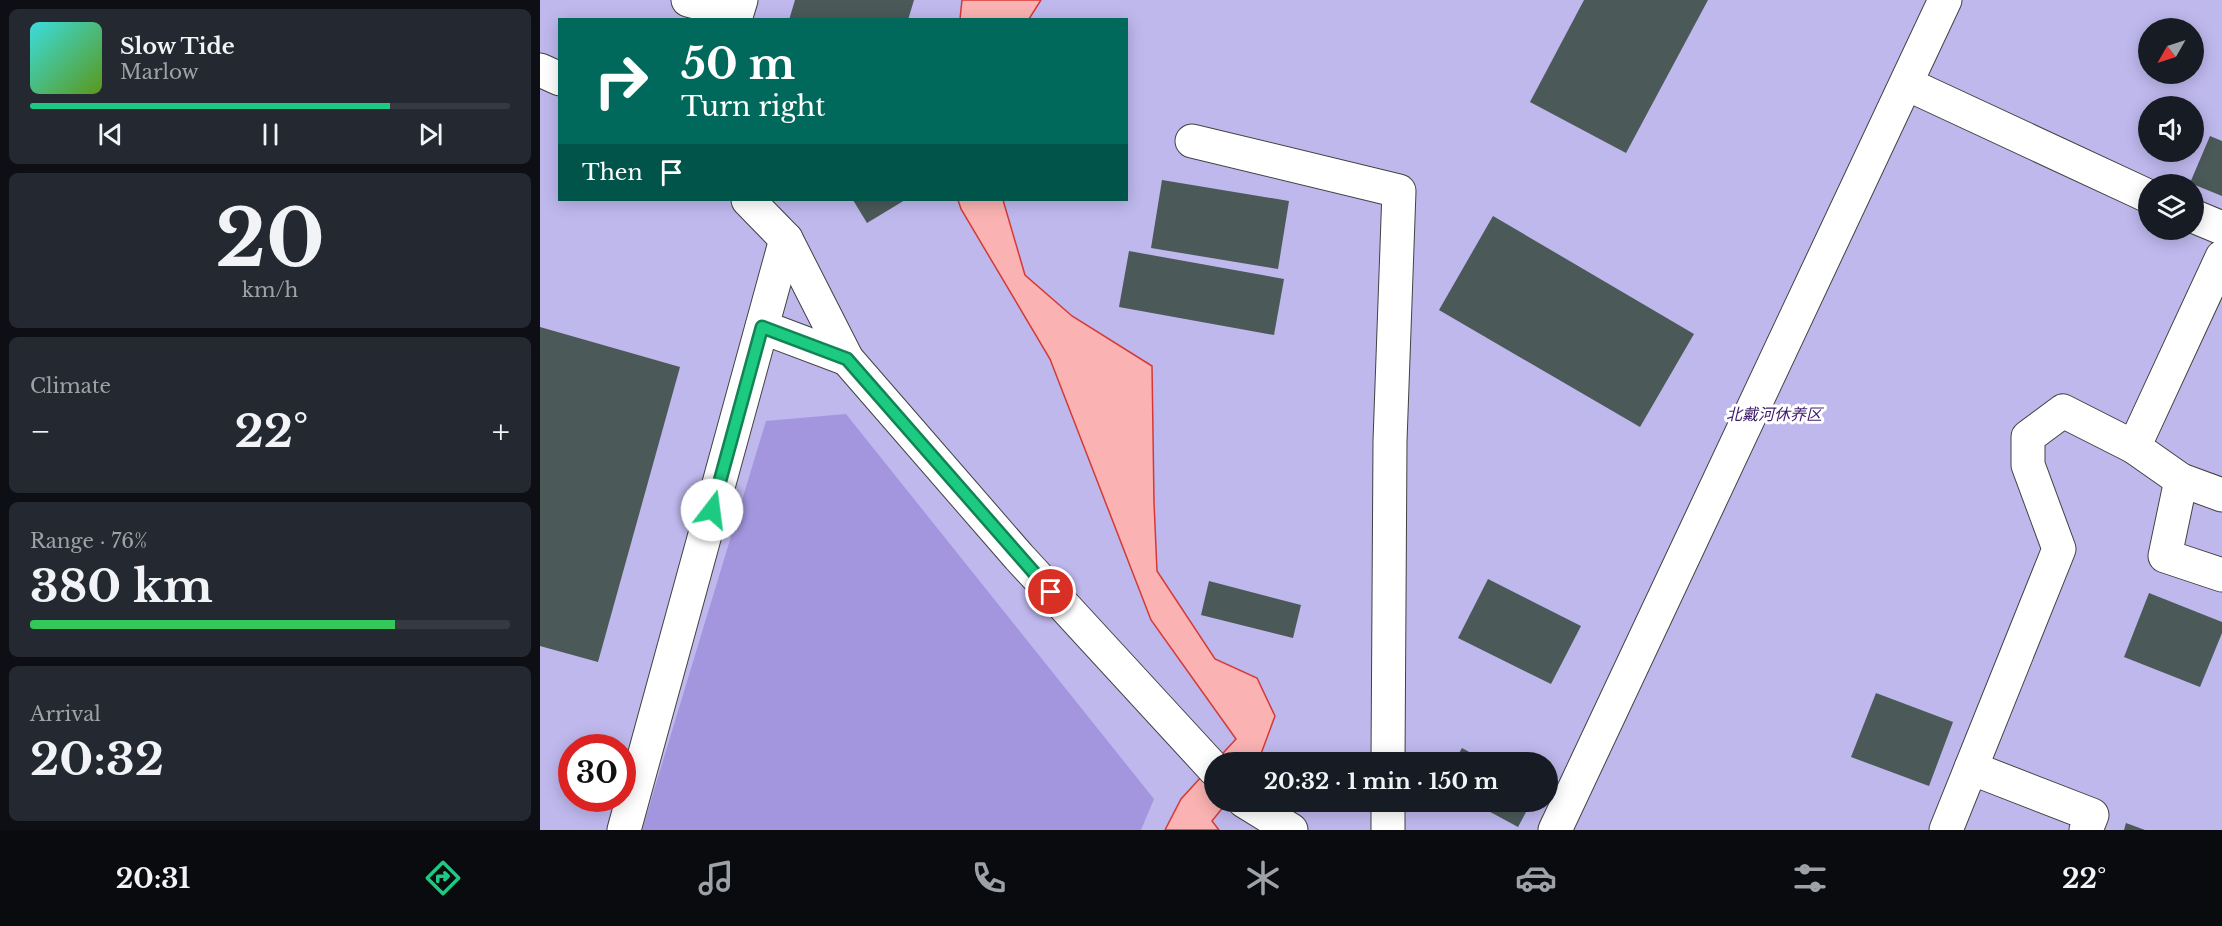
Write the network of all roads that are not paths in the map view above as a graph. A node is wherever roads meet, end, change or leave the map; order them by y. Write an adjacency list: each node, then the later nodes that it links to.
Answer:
1 (688, 0): 2 (street)
2 (741, 0)
3 (1946, 0): 6 (street)
4 (540, 70): 5 (street)
5 (558, 78)
6 (1906, 84): 8 (street); 28 (street)
7 (1192, 141): 20 (street)
8 (2138, 191)
9 (749, 201): 12 (street)
10 (2204, 221): 11 (street)
11 (2222, 228)
12 (786, 239): 14 (street); 15 (street)
13 (2222, 257): 16 (street)
14 (762, 327): 15 (street); 25 (street)
15 (847, 359): 21 (street)
16 (2134, 447): 17 (street); 22 (street)
17 (2181, 480): 18 (street); 19 (street)
18 (2222, 495)
19 (2222, 575)
20 (1388, 752)
21 (1204, 758)
22 (1971, 768): 29 (street); 30 (street)
23 (1262, 812): 26 (street)
24 (1388, 812): 27 (street)
25 (624, 830)
26 (1291, 830)
27 (1388, 830)
28 (1555, 830)
29 (1946, 830)
30 (2086, 830)

